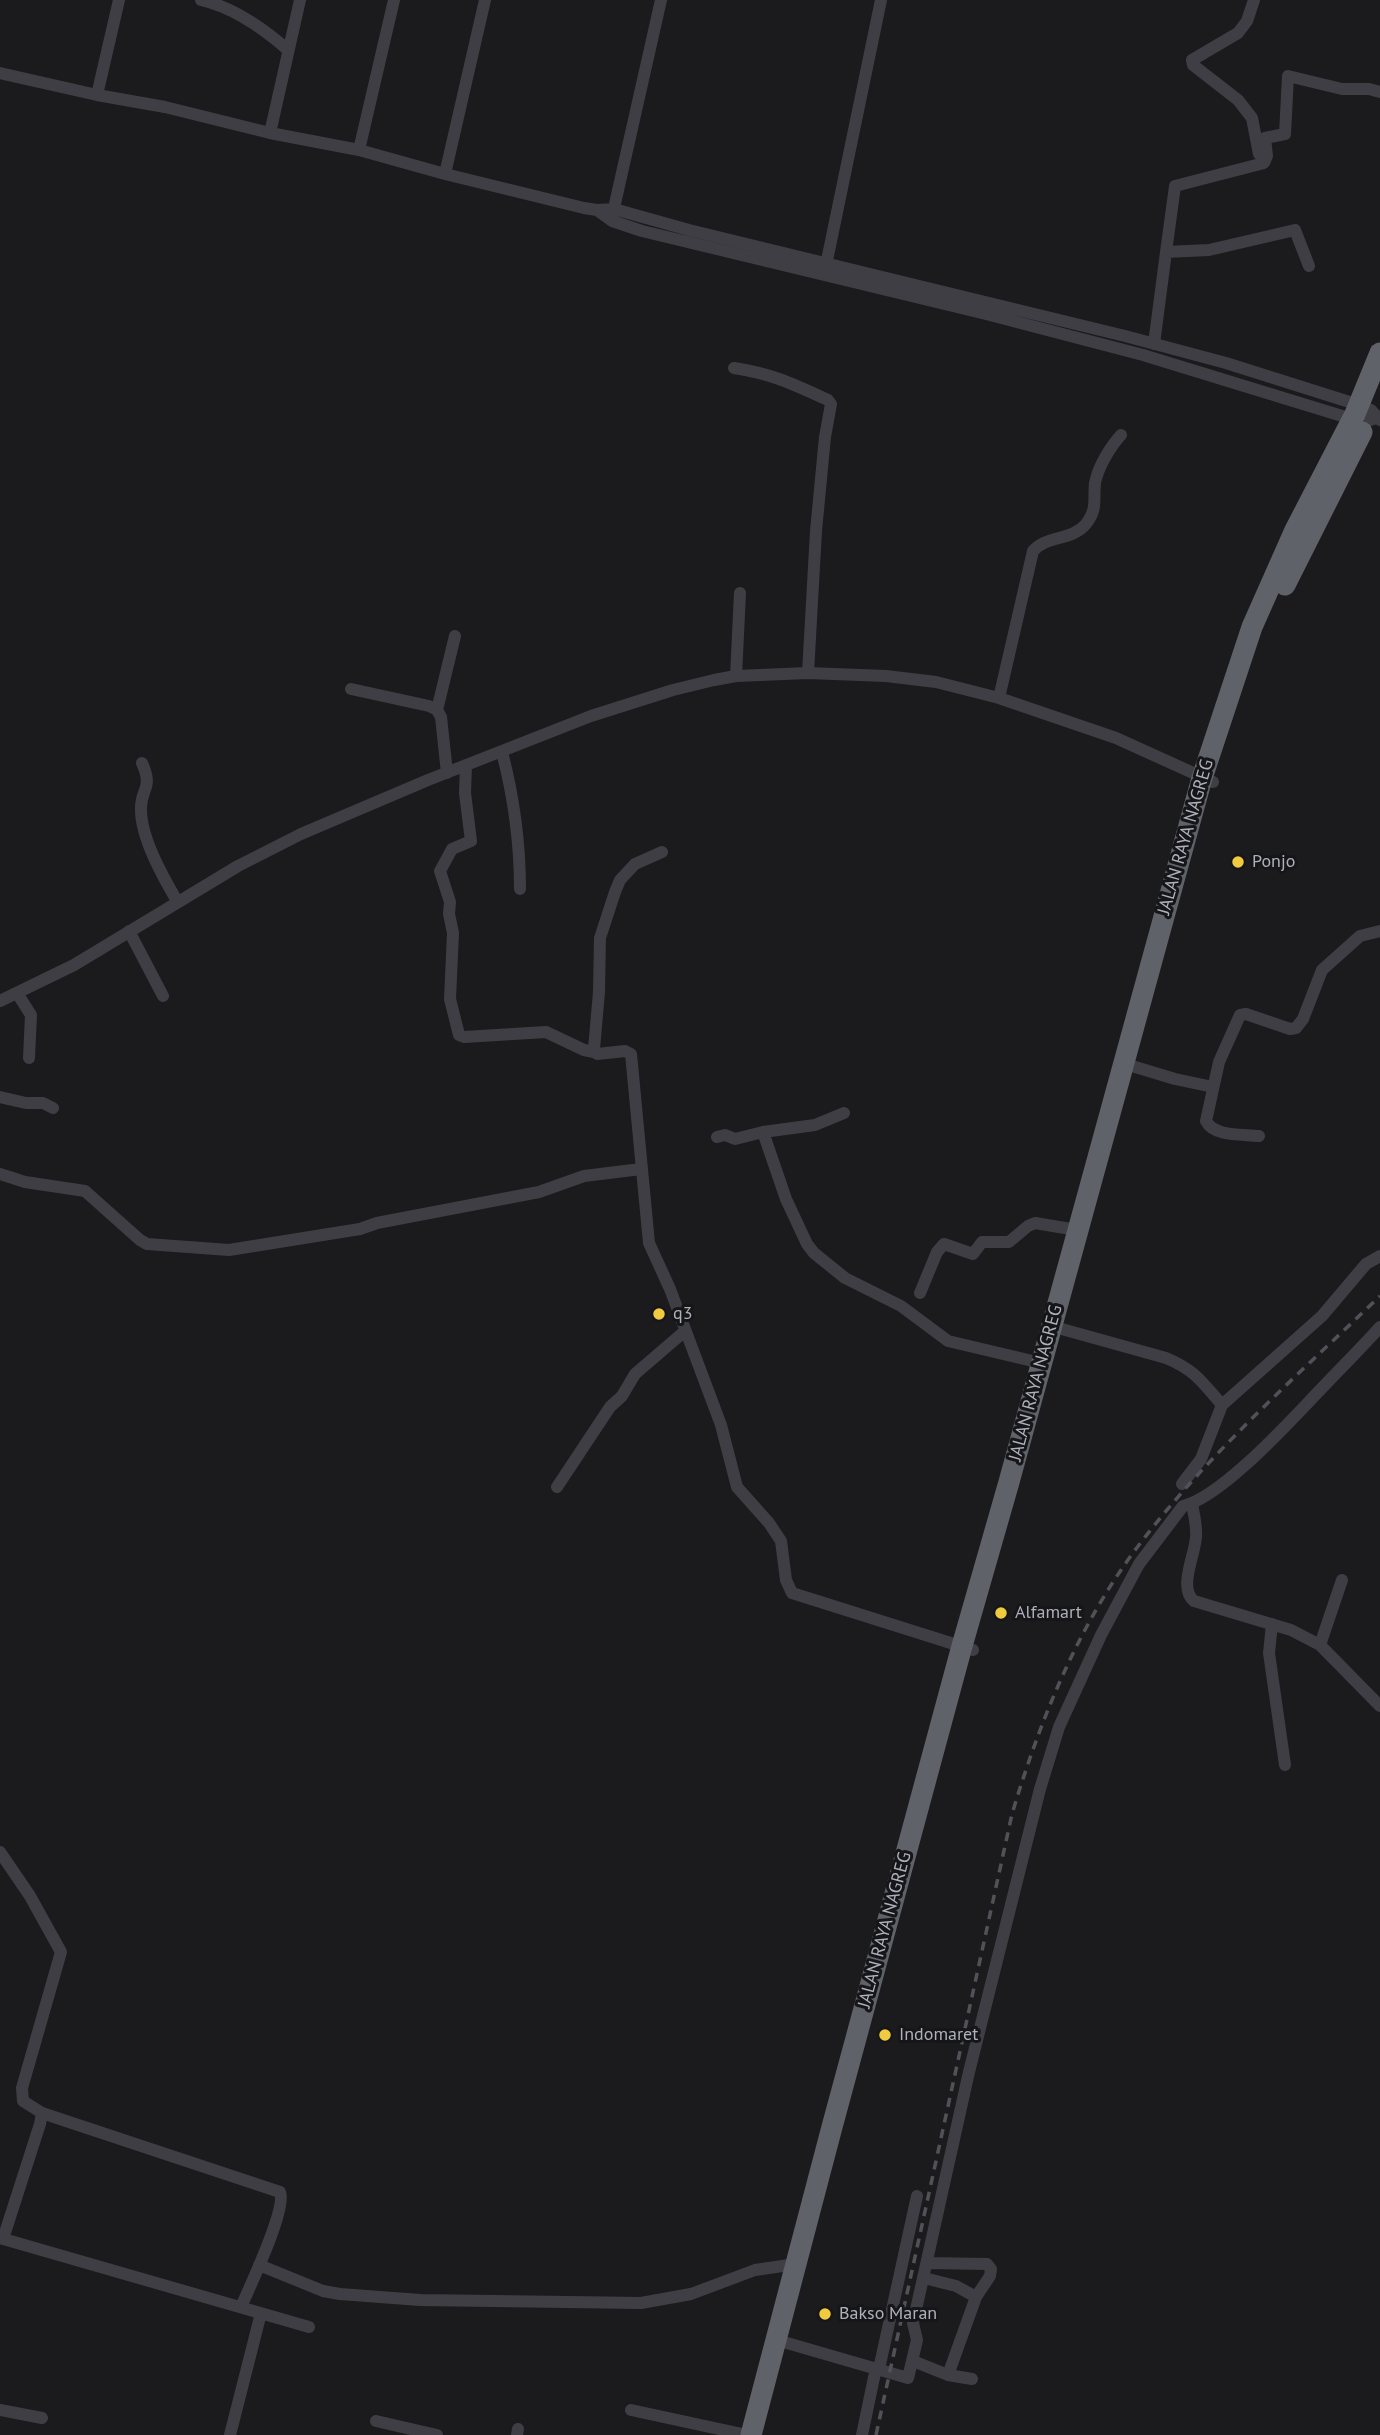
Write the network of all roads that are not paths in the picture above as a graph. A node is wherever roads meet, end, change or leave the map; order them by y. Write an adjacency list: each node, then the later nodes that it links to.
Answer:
1 (119, 0): 12 (street)
2 (201, 0): 9 (street)
3 (300, 0): 9 (street)
4 (394, 0): 14 (street)
5 (485, 0): 16 (street)
6 (661, 0): 17 (street)
7 (881, 0): 20 (street)
8 (1254, 0): 15 (street)
9 (289, 50): 13 (street)
10 (0, 73): 12 (street)
11 (1380, 92): 15 (street)
12 (97, 95): 13 (street)
13 (270, 133): 14 (street)
14 (359, 150): 16 (street)
15 (1261, 164): 18 (street)
16 (445, 174): 17 (street)
17 (613, 215): 20 (street)
18 (1166, 252): 19 (street); 21 (street)
19 (1309, 266)
20 (825, 269): 21 (street); 24 (street)
21 (1154, 344): 22 (street)
22 (1174, 349): 24 (street); 27 (street)
23 (1380, 353): 27 (highway, JALAN RAYA NAGREG)
24 (1170, 362): 27 (street)
25 (734, 368): 31 (street)
26 (1380, 390): 27 (highway, JALAN RAYA NAGREG)
27 (1368, 416): 40 (highway, JALAN RAYA NAGREG)
28 (1121, 435): 34 (street)
29 (740, 593): 32 (street)
30 (455, 636): 35 (street)
31 (808, 673): 32 (street); 34 (street)
32 (736, 676): 36 (street)
33 (351, 688): 35 (street)
34 (999, 698): 40 (street)
35 (437, 710): 39 (street)
36 (502, 752): 38 (street); 42 (street)
37 (142, 763): 43 (street)
38 (466, 765): 39 (street); 49 (street)
39 (447, 772): 43 (street)
40 (1208, 780): 51 (highway, JALAN RAYA NAGREG); 61 (highway, JALAN RAYA NAGREG)
41 (662, 852): 49 (street)
42 (520, 889)
43 (177, 901): 44 (street)
44 (129, 931): 46 (street); 47 (street)
45 (1380, 931): 52 (street)
46 (17, 993): 48 (street); 50 (street)
47 (163, 996)
48 (0, 1001)
49 (594, 1052): 59 (street)
50 (29, 1058)
51 (1132, 1066): 52 (street); 64 (highway, JALAN RAYA NAGREG)
52 (1211, 1086): 57 (street)
53 (0, 1097): 54 (street)
54 (53, 1108)
55 (844, 1113): 56 (street)
56 (764, 1132): 58 (street); 67 (street)
57 (1259, 1136)
58 (717, 1137)
59 (641, 1169): 60 (street); 66 (street)
60 (0, 1174)
61 (1077, 1230): 63 (street); 64 (highway, JALAN RAYA NAGREG)
62 (1380, 1256): 68 (street)
63 (920, 1293)
64 (1056, 1327): 67 (highway, JALAN RAYA NAGREG); 68 (street); 75 (highway, JALAN RAYA NAGREG)
65 (1380, 1327): 71 (street)
66 (685, 1331): 70 (street); 75 (street)
67 (1041, 1363): 75 (highway, JALAN RAYA NAGREG)
68 (1222, 1405): 69 (street)
69 (1182, 1484)
70 (557, 1487)
71 (1192, 1504): 73 (street); 82 (street)
72 (1342, 1580): 74 (street)
73 (1272, 1624): 74 (street); 77 (street)
74 (1320, 1645): 76 (street)
75 (968, 1648): 83 (highway, JALAN RAYA NAGREG); 90 (highway, JALAN RAYA NAGREG)
76 (1380, 1706)
77 (1285, 1765)
78 (0, 1852): 79 (street)
79 (42, 2112): 81 (street); 84 (street)
80 (917, 2196): 92 (street)
81 (1, 2239): 87 (street)
82 (928, 2263): 85 (street); 86 (street)
83 (796, 2264): 84 (street); 101 (highway, JALAN RAYA NAGREG)
84 (259, 2265): 87 (street)
85 (924, 2277): 86 (street); 91 (street)
86 (976, 2297): 93 (street)
87 (241, 2307): 88 (street)
88 (261, 2313): 89 (street); 99 (street)
89 (309, 2327)
90 (787, 2343): 92 (street); 102 (highway, JALAN RAYA NAGREG)
91 (913, 2361): 92 (street); 93 (street)
92 (878, 2368): 103 (street)
93 (948, 2375): 94 (street)
94 (971, 2379)
95 (0, 2410): 97 (street)
96 (631, 2410): 101 (street)
97 (42, 2418)
98 (376, 2421): 100 (street)
99 (230, 2435)
100 (437, 2435)
101 (749, 2435)
102 (762, 2435)
103 (862, 2435)

